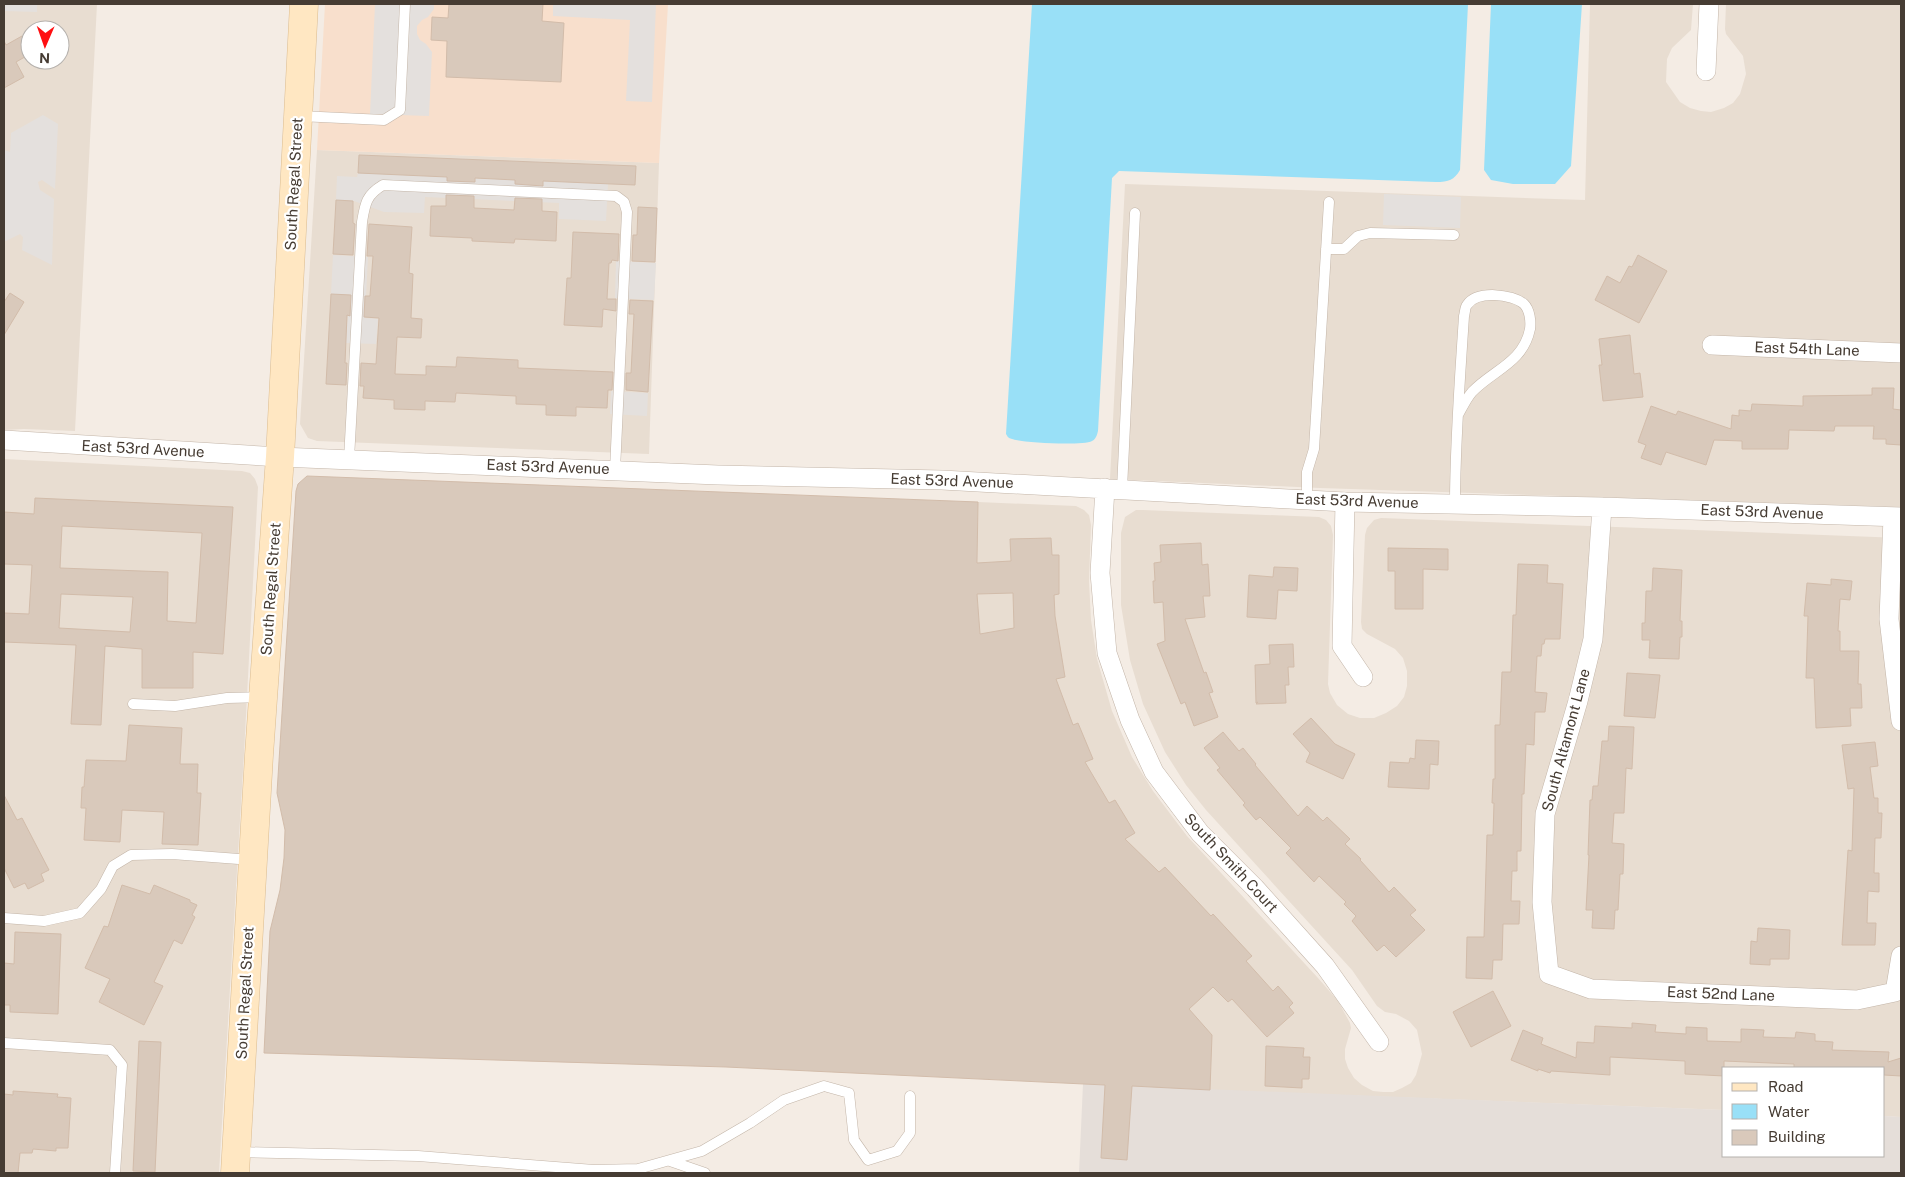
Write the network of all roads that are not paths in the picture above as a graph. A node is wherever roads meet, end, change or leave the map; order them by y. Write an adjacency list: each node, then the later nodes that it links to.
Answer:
1 (304, 4): 5 (main road, South Regal Street)
2 (406, 4): 5 (lane)
3 (1709, 4): 4 (street)
4 (1706, 71)
5 (298, 116): 14 (main road, South Regal Street)
6 (1329, 202): 9 (lane)
7 (1135, 214): 17 (lane)
8 (1454, 235): 9 (lane)
9 (1326, 249): 18 (lane)
10 (1712, 346): 11 (street, East 54th Lane)
11 (1901, 353)
12 (1458, 415): 12 (lane); 20 (lane)
13 (4, 440): 14 (street, East 53rd Avenue)
14 (280, 457): 15 (street, East 53rd Avenue); 24 (main road, South Regal Street)
15 (349, 459): 16 (street, East 53rd Avenue); 16 (lane)
16 (616, 470): 17 (street, East 53rd Avenue)
17 (1114, 488): 18 (street, East 53rd Avenue); 31 (street, South Smith Court)
18 (1306, 499): 19 (street, East 53rd Avenue)
19 (1345, 502): 20 (street, East 53rd Avenue); 23 (street)
20 (1455, 504): 21 (street, East 53rd Avenue)
21 (1602, 507): 22 (street, East 53rd Avenue); 30 (street, South Altamont Lane)
22 (1897, 517): 26 (street)
23 (1363, 677)
24 (263, 697): 25 (lane); 27 (main road, South Regal Street)
25 (133, 704)
26 (1901, 721)
27 (253, 860): 28 (lane); 35 (main road, South Regal Street)
28 (4, 918)
29 (1901, 956): 30 (street, East 52nd Lane)
30 (1549, 974)
31 (1379, 1042)
32 (4, 1044): 36 (lane)
33 (910, 1096): 34 (lane)
34 (670, 1160): 35 (lane); 37 (lane)
35 (236, 1163)
36 (115, 1173)
37 (705, 1173)

